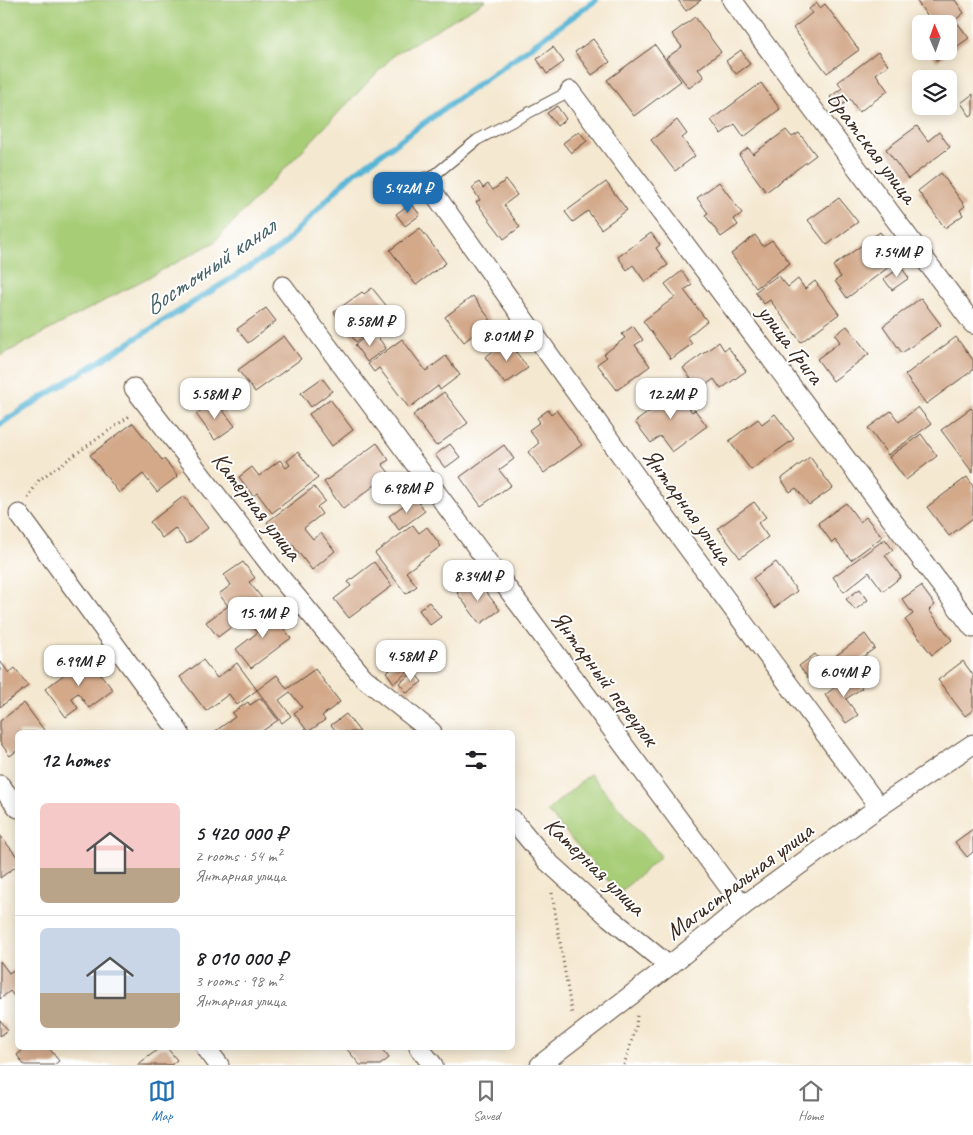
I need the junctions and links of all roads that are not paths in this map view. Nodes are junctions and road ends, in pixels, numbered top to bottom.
1 (732, 0) edge
2 (570, 90) joint
3 (426, 182) joint
4 (283, 286) dead end
5 (973, 324) edge
6 (134, 388) dead end
7 (19, 514) road end
8 (973, 628) edge
9 (179, 730) edge
10 (429, 730) edge
11 (973, 744) edge
12 (0, 785) edge
13 (15, 804) edge
14 (879, 807) junction
15 (515, 823) edge
16 (743, 906) junction
17 (668, 966) junction
18 (208, 1050) edge
19 (421, 1050) edge
20 (219, 1065) edge
21 (433, 1065) edge
22 (540, 1065) edge

1 - 5 street, Братская улица
2 - 3 lane
2 - 8 street, улица Грига
3 - 14 street, Янтарная улица
4 - 16 street, Янтарный переулок
6 - 10 street, Катерная улица
7 - 9 street
11 - 14 street, Магистральная улица
12 - 13 street
14 - 16 street, Магистральная улица
15 - 17 street, Катерная улица
16 - 17 street, Магистральная улица
17 - 22 street, Магистральная улица
18 - 20 street
19 - 21 street

